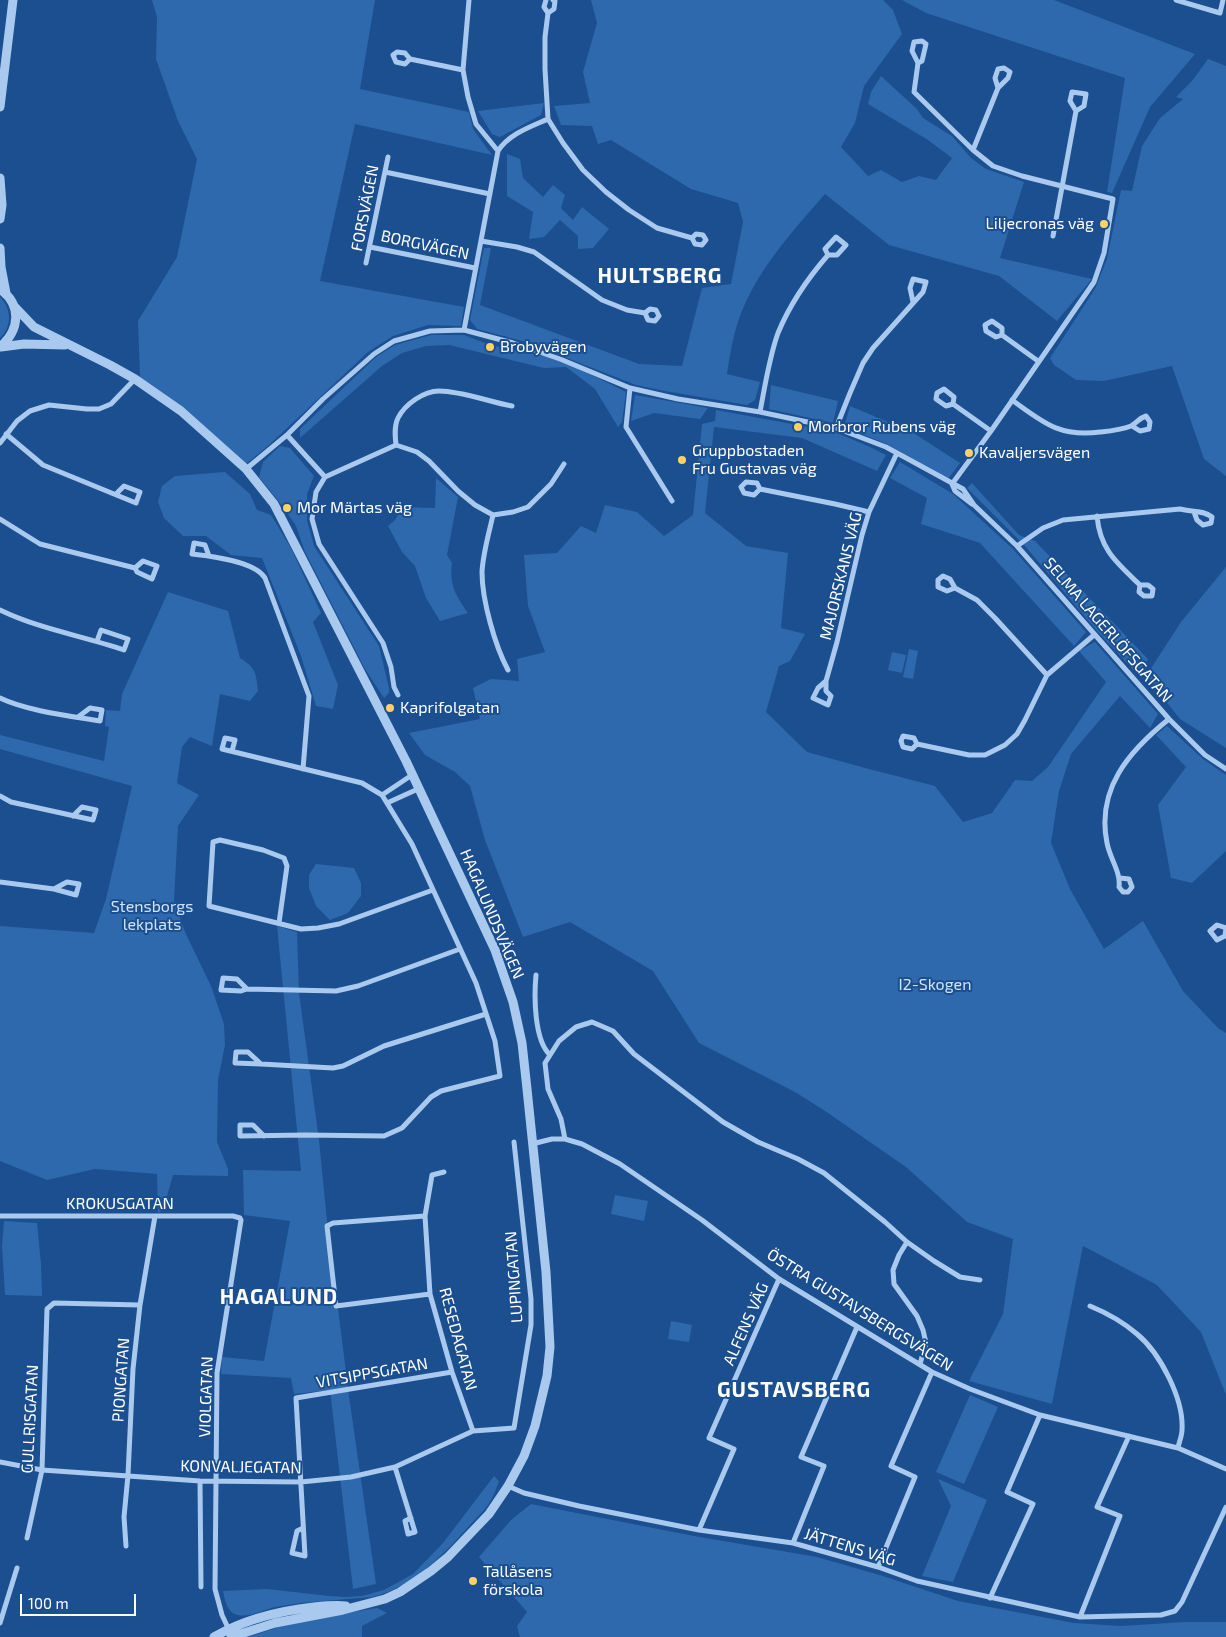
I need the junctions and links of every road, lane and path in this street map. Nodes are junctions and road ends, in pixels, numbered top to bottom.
1 (13, 0) edge
2 (469, 0) edge
3 (546, 0) edge
4 (553, 0) edge
5 (1176, 0) edge
6 (1223, 0) edge
7 (548, 13) junction
8 (410, 59) dead end
9 (918, 63) dead end
10 (463, 70) junction
11 (998, 88) dead end
12 (0, 107) edge
13 (1076, 110) dead end
14 (548, 120) junction
15 (498, 150) junction
16 (973, 150) junction
17 (388, 157) dead end
18 (385, 172) junction
19 (0, 178) edge
20 (1063, 187) junction
21 (490, 194) junction
22 (0, 219) edge
23 (1053, 236) dead end
24 (692, 238) dead end
25 (481, 241) junction
26 (370, 247) junction
27 (0, 248) edge
28 (828, 255) dead end
29 (366, 263) dead end
30 (475, 268) junction
31 (3, 291) edge
32 (913, 302) dead end
33 (14, 306) junction
34 (645, 313) dead end
35 (464, 330) junction
36 (1002, 335) dead end
37 (68, 345) junction
38 (0, 347) edge
39 (1038, 361) junction
40 (135, 379) junction
41 (630, 388) junction
42 (1012, 400) junction
43 (953, 404) dead end
44 (512, 406) dead end
45 (760, 412) junction
46 (1132, 426) dead end
47 (836, 428) junction
48 (991, 431) junction
49 (6, 434) junction
50 (287, 435) junction
51 (0, 443) edge
52 (396, 444) junction
53 (897, 453) junction
54 (564, 464) dead end
55 (246, 469) junction
56 (325, 477) junction
57 (952, 484) junction
58 (760, 489) dead end
59 (116, 494) dead end
60 (672, 501) dead end
61 (869, 512) junction
62 (1194, 512) dead end
63 (493, 515) junction
64 (1097, 516) junction
65 (0, 519) edge
66 (1017, 546) junction
67 (209, 556) dead end
68 (135, 568) dead end
69 (1140, 585) dead end
70 (955, 588) dead end
71 (0, 610) edge
72 (1094, 634) junction
73 (97, 641) junction
74 (508, 670) dead end
75 (1047, 675) junction
76 (826, 680) junction
77 (398, 695) dead end
78 (0, 698) edge
79 (78, 717) dead end
80 (1169, 719) junction
81 (916, 744) dead end
82 (232, 751) dead end
83 (303, 769) junction
84 (1226, 770) edge
85 (412, 775) junction
86 (418, 789) junction
87 (382, 795) junction
88 (0, 796) edge
89 (387, 803) junction
90 (74, 816) dead end
91 (1120, 878) dead end
92 (0, 882) edge
93 (54, 889) dead end
94 (433, 890) junction
95 (279, 922) junction
96 (460, 949) junction
97 (536, 976) dead end
98 (247, 988) junction
99 (486, 1014) junction
100 (550, 1055) junction
101 (261, 1064) junction
102 (264, 1136) junction
103 (565, 1140) junction
104 (514, 1142) dead end
105 (532, 1144) junction
106 (444, 1172) dead end
107 (0, 1216) edge
108 (155, 1216) junction
109 (425, 1216) junction
110 (240, 1218) joint
111 (907, 1242) junction
112 (779, 1279) junction
113 (980, 1280) dead end
114 (430, 1294) junction
115 (140, 1305) junction
116 (1090, 1306) dead end
117 (857, 1327) junction
118 (920, 1364) junction
119 (452, 1372) junction
120 (932, 1372) junction
121 (1040, 1415) junction
122 (474, 1431) junction
123 (1129, 1436) junction
124 (1178, 1448) junction
125 (0, 1462) edge
126 (395, 1467) junction
127 (1226, 1469) edge
128 (42, 1470) junction
129 (128, 1475) junction
130 (200, 1481) junction
131 (215, 1481) junction
132 (301, 1482) junction
133 (508, 1486) junction
134 (1226, 1506) edge
135 (410, 1518) dead end
136 (303, 1528) junction
137 (699, 1530) junction
138 (27, 1538) dead end
139 (793, 1543) junction
140 (126, 1546) dead end
141 (878, 1567) junction
142 (17, 1568) dead end
143 (200, 1587) dead end
144 (990, 1598) junction
145 (1080, 1617) junction
146 (0, 1623) edge
147 (231, 1634) edge
148 (214, 1637) edge

1 - 12 street
2 - 10 street
3 - 7 street
4 - 7 street
5 - 6 street
7 - 14 street
8 - 10 street
9 - 16 street
10 - 15 street
11 - 16 street
13 - 20 street
14 - 15 street
14 - 24 street
15 - 21 street
16 - 20 street
17 - 18 street, FORSVÄGEN
18 - 21 street
18 - 26 street, FORSVÄGEN
19 - 22 street
20 - 23 street
20 - 39 street
21 - 25 street
25 - 30 street
25 - 34 street
26 - 29 street, FORSVÄGEN
26 - 30 street, BORGVÄGEN
27 - 31 street
28 - 45 street
30 - 35 street
31 - 33 street, HAGALUNDSVÄGEN
32 - 47 street
33 - 37 street, HAGALUNDSVÄGEN
33 - 38 street
35 - 41 street, SELMA LAGERLÖFSGATAN
35 - 50 street, SELMA LAGERLÖFSGATAN
36 - 39 street
37 - 38 street, HAGALUNDSVÄGEN
37 - 40 street, HAGALUNDSVÄGEN
39 - 42 street
40 - 49 street
40 - 55 street, HAGALUNDSVÄGEN
41 - 45 street, SELMA LAGERLÖFSGATAN
41 - 60 street
42 - 46 street
42 - 48 street
43 - 48 street
44 - 52 street
45 - 47 street, SELMA LAGERLÖFSGATAN
47 - 53 street, SELMA LAGERLÖFSGATAN
48 - 57 street
49 - 51 street
49 - 59 street
50 - 55 street, SELMA LAGERLÖFSGATAN
50 - 56 street
52 - 56 street
52 - 63 street
53 - 57 street, SELMA LAGERLÖFSGATAN
53 - 61 street, MAJORSKANS VÄG
54 - 63 street
55 - 85 street, HAGALUNDSVÄGEN
56 - 77 street
57 - 66 street, SELMA LAGERLÖFSGATAN
58 - 61 street
61 - 76 street, MAJORSKANS VÄG
62 - 64 street
63 - 74 street
64 - 66 street
64 - 69 street
65 - 68 street
66 - 72 street, SELMA LAGERLÖFSGATAN
67 - 83 street
70 - 75 street
71 - 73 street
72 - 75 street
72 - 80 street, SELMA LAGERLÖFSGATAN
73 - 73 street
75 - 81 street
76 - 76 street, MAJORSKANS VÄG
78 - 79 street
80 - 84 street, SELMA LAGERLÖFSGATAN
80 - 91 street
82 - 83 street
83 - 87 street
85 - 86 street, HAGALUNDSVÄGEN
85 - 87 street
86 - 89 street
86 - 105 street, HAGALUNDSVÄGEN
87 - 89 street
88 - 90 street
89 - 94 street
92 - 93 street
94 - 95 street
94 - 96 street
95 - 95 street
96 - 98 street
96 - 99 street
97 - 100 street
98 - 98 street
99 - 101 street
99 - 102 street
100 - 103 street
100 - 111 street
101 - 101 street
102 - 102 street
103 - 105 street, ÖSTRA GUSTAVSBERGSVÄGEN
103 - 112 street, ÖSTRA GUSTAVSBERGSVÄGEN
104 - 122 street, LUPINGATAN
105 - 133 street, HAGALUNDSVÄGEN
106 - 109 street, RESEDAGATAN
107 - 108 street, KROKUSGATAN
108 - 110 street, KROKUSGATAN
108 - 115 street, PIONGATAN
109 - 114 street, RESEDAGATAN
109 - 114 street
110 - 131 street, VIOLGATAN
111 - 113 street
111 - 118 street
112 - 117 street, ÖSTRA GUSTAVSBERGSVÄGEN
112 - 137 street, ALFENS VÄG
114 - 119 street, RESEDAGATAN
115 - 128 street, GULLRISGATAN
115 - 129 street, PIONGATAN
116 - 124 street
117 - 118 street, ÖSTRA GUSTAVSBERGSVÄGEN
117 - 139 street
118 - 120 street, ÖSTRA GUSTAVSBERGSVÄGEN
119 - 122 street, RESEDAGATAN
119 - 132 street, VITSIPPSGATAN
120 - 121 street, ÖSTRA GUSTAVSBERGSVÄGEN
120 - 141 street
121 - 123 street, ÖSTRA GUSTAVSBERGSVÄGEN
121 - 144 street
122 - 126 street, KONVALJEGATAN
123 - 124 street, ÖSTRA GUSTAVSBERGSVÄGEN
123 - 145 street
124 - 127 street, ÖSTRA GUSTAVSBERGSVÄGEN
125 - 128 street, KONVALJEGATAN
126 - 132 street, KONVALJEGATAN
126 - 135 street
128 - 129 street, KONVALJEGATAN
128 - 138 street, GULLRISGATAN
129 - 130 street, KONVALJEGATAN
129 - 140 street, PIONGATAN
130 - 131 street, KONVALJEGATAN
130 - 143 street
131 - 132 street, KONVALJEGATAN
131 - 147 street, VIOLGATAN
132 - 136 street
133 - 137 street, JÄTTENS VÄG
133 - 147 street, HAGALUNDSVÄGEN
134 - 145 street, JÄTTENS VÄG
136 - 136 street
137 - 139 street, JÄTTENS VÄG
139 - 141 street, JÄTTENS VÄG
141 - 144 street, JÄTTENS VÄG
142 - 146 street
144 - 145 street, JÄTTENS VÄG
147 - 148 street, HAGALUNDSVÄGEN

